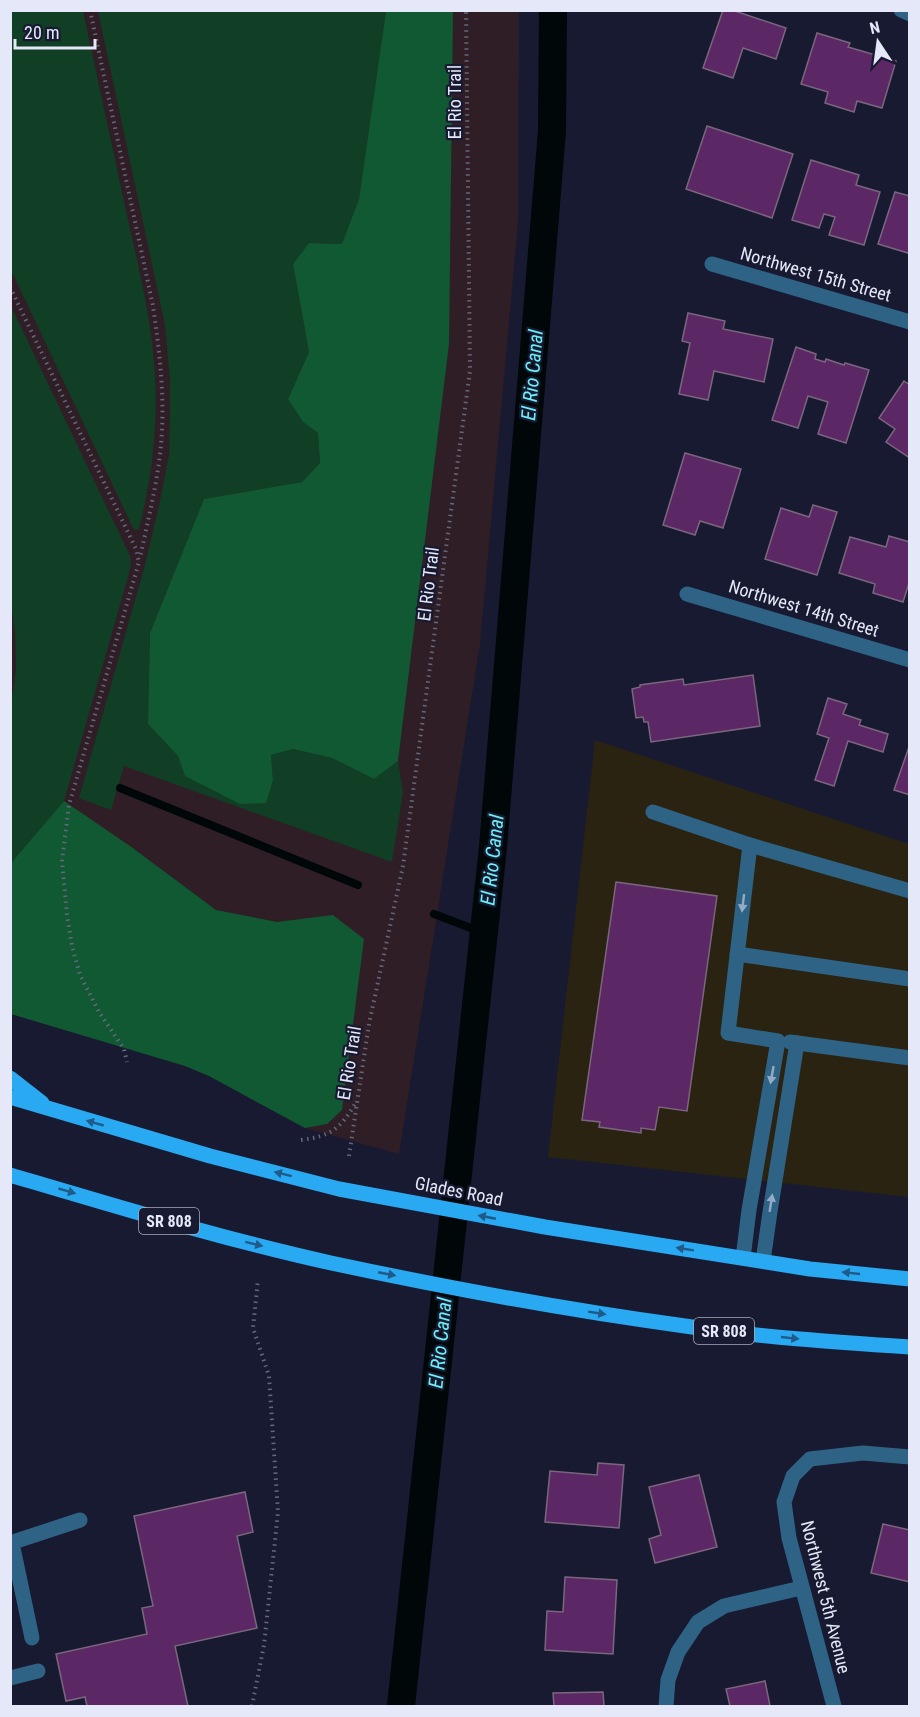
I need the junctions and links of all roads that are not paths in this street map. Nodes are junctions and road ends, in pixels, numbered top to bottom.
1 (901, 10) edge
2 (909, 14) edge
3 (712, 264) dead end
4 (909, 321) edge
5 (687, 594) dead end
6 (909, 660) edge
7 (653, 812) dead end
8 (750, 845) junction
9 (909, 891) edge
10 (737, 954) junction
11 (909, 979) edge
12 (778, 1041) junction
13 (797, 1043) junction
14 (909, 1058) edge
15 (10, 1078) edge
16 (10, 1097) edge
17 (51, 1110) junction
18 (10, 1175) edge
19 (743, 1258) junction
20 (764, 1261) junction
21 (909, 1279) edge
22 (909, 1347) edge
23 (909, 1457) edge
24 (80, 1520) dead end
25 (11, 1543) edge
26 (801, 1588) junction
27 (32, 1638) dead end
28 (38, 1671) dead end
29 (10, 1678) edge
30 (666, 1707) edge
31 (834, 1707) edge

1 - 2 street
3 - 4 street, Northwest 15th Street
5 - 6 street, Northwest 14th Street
7 - 8 street
8 - 9 street
8 -> 10 street
10 - 11 street
10 - 12 street
12 - 13 street
12 -> 19 street
13 - 14 street
20 -> 13 street
15 - 17 main road
16 - 17 main road, Glades Road
19 -> 17 main road, Glades Road
18 -> 22 main road, SR 808
19 - 20 main road, Glades Road
21 -> 20 main road, Glades Road
23 - 26 street, Northwest 5th Avenue
24 - 25 street
25 - 27 street
26 - 30 street
26 - 31 street, Northwest 5th Avenue
28 - 29 street

